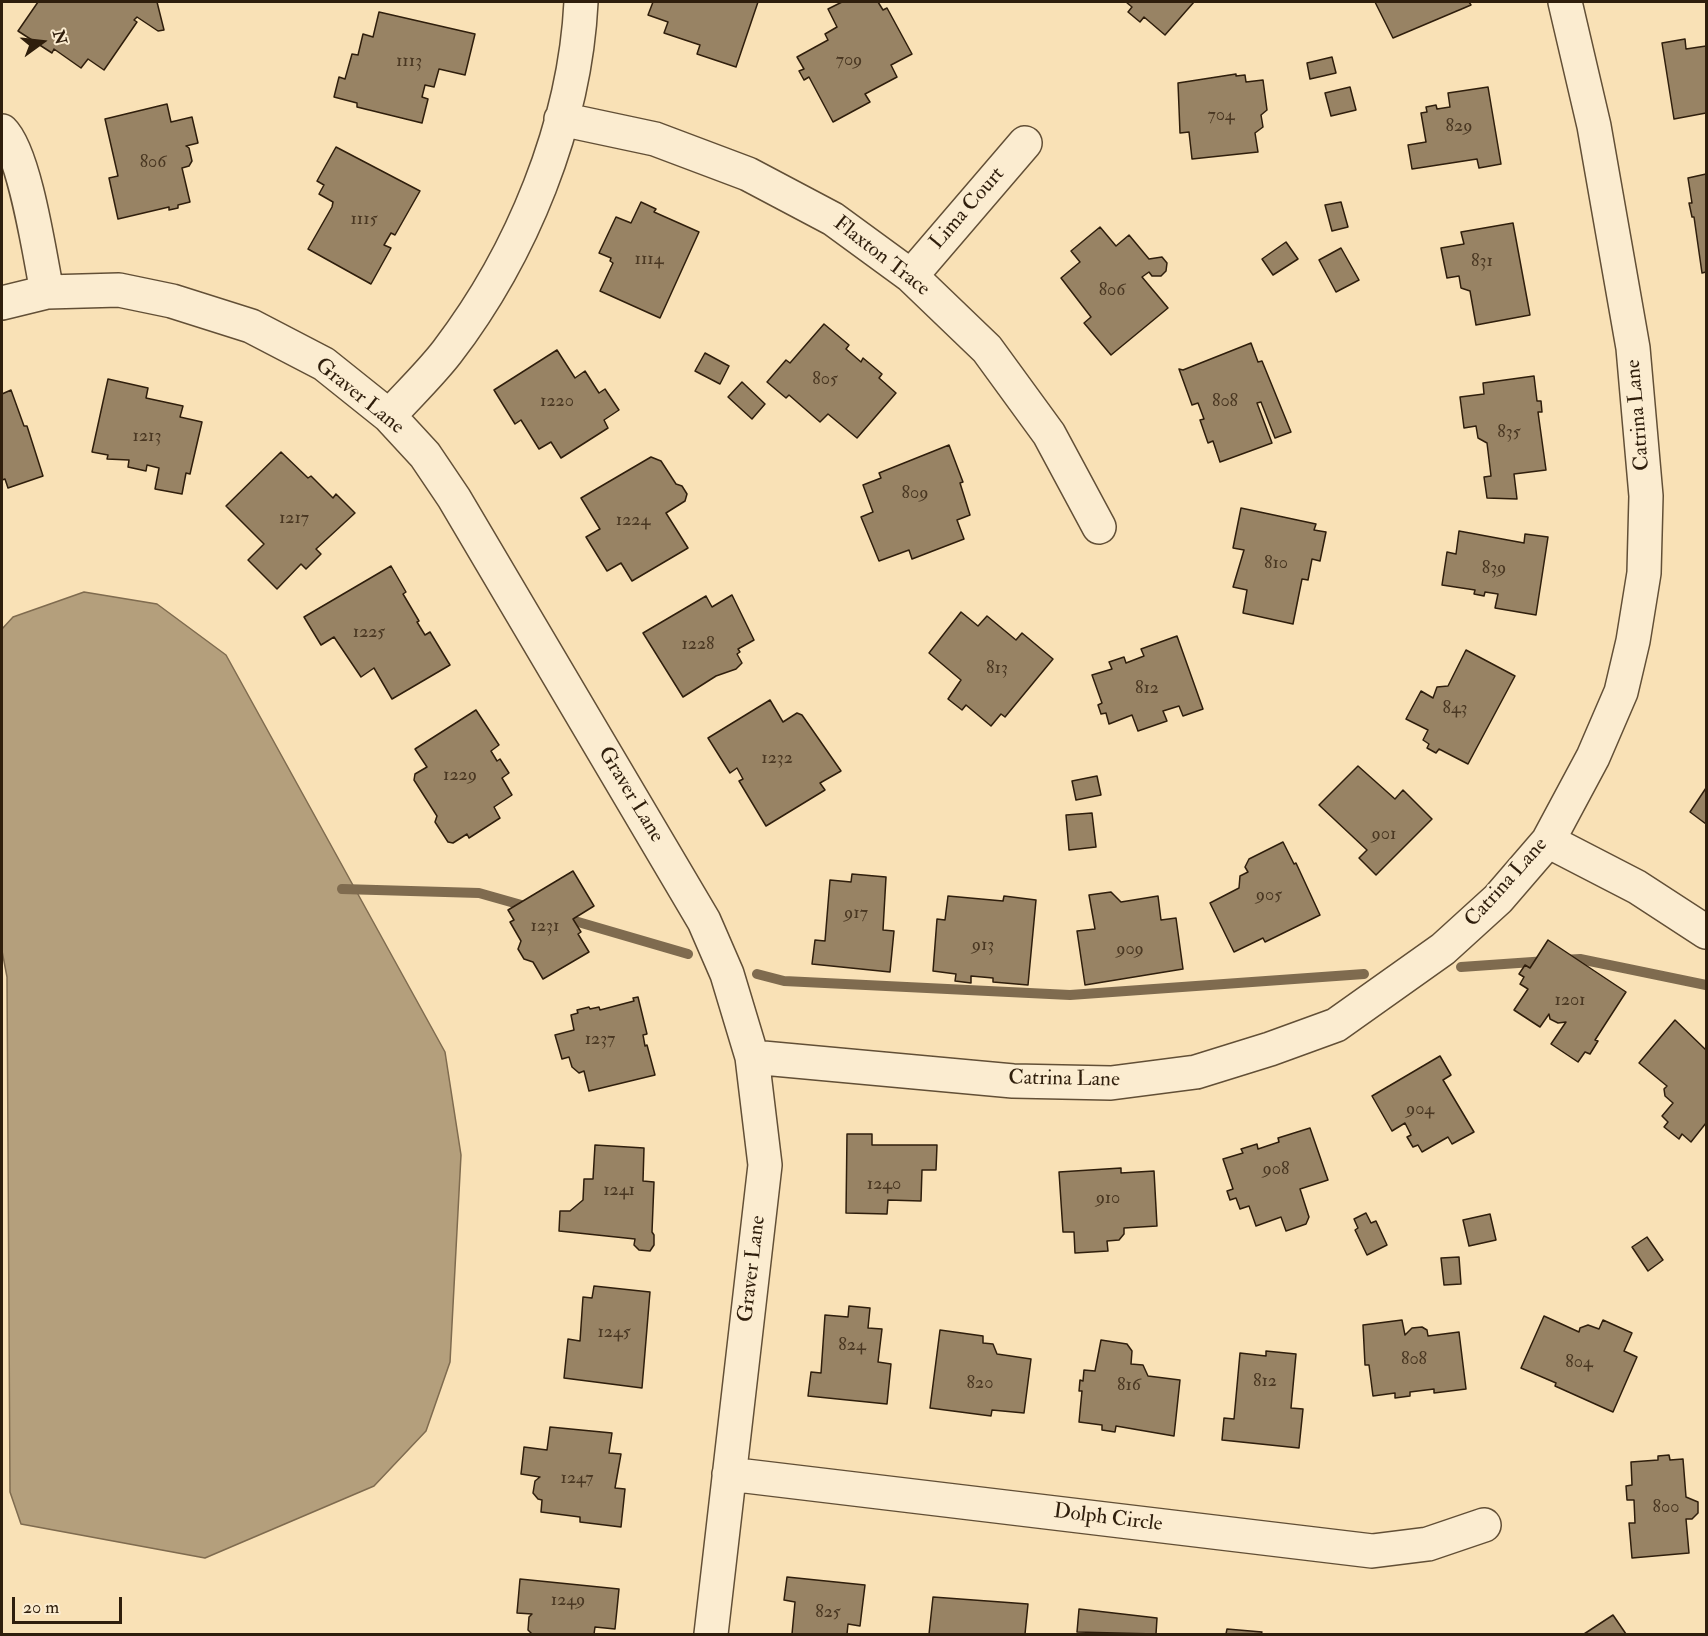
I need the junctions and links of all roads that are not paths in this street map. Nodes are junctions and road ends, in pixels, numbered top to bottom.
1 (581, 2) edge
2 (1565, 2) edge
3 (561, 119) junction
4 (2, 131) edge
5 (1025, 143) dead end
6 (911, 276) junction
7 (47, 292) junction
8 (2, 303) edge
9 (389, 416) junction
10 (1099, 527) dead end
11 (1548, 841) junction
12 (1707, 932) edge
13 (752, 1058) junction
14 (729, 1474) junction
15 (1484, 1525) dead end
16 (711, 1635) edge

1 - 3 street
2 - 11 street, Catrina Lane
3 - 6 street, Flaxton Trace
3 - 9 street
4 - 7 street
5 - 6 street, Lima Court
6 - 10 street, Flaxton Trace
7 - 8 street, Graver Lane
7 - 9 street, Graver Lane
9 - 13 street, Graver Lane
11 - 12 street
11 - 13 street, Catrina Lane
13 - 14 street, Graver Lane
14 - 15 street, Dolph Circle
14 - 16 street, Graver Lane

